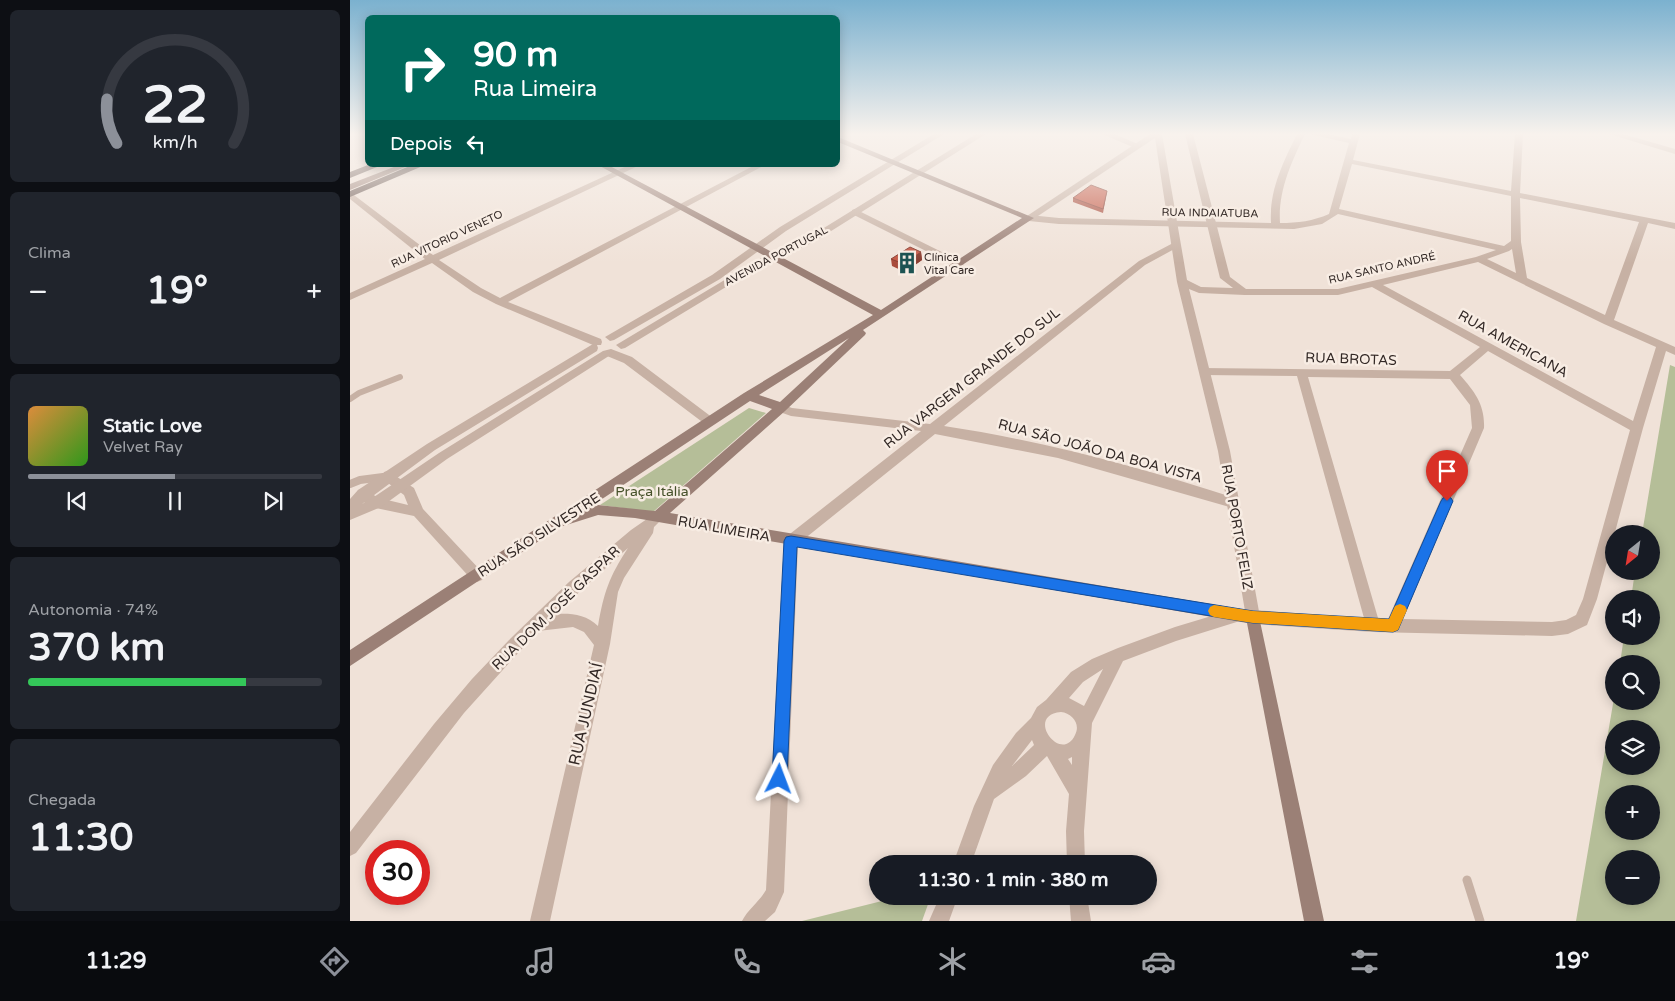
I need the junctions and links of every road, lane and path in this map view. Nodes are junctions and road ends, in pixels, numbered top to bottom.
1 (362, 177) edge
2 (376, 177) edge
3 (392, 177) edge
4 (611, 177) edge
5 (623, 177) edge
6 (738, 177) edge
7 (868, 177) edge
8 (911, 177) edge
9 (931, 177) edge
10 (1091, 177) edge
11 (1164, 177) edge
12 (1200, 177) edge
13 (1281, 177) edge
14 (1343, 177) edge
15 (1431, 177) edge
16 (1515, 177) edge
17 (350, 182) edge
18 (350, 187) edge
19 (1515, 193) junction
20 (350, 195) edge
21 (679, 207) junction
22 (855, 212) junction
23 (1335, 212) junction
24 (1029, 218) junction
25 (1645, 219) junction
26 (1171, 224) junction
27 (1213, 225) junction
28 (1276, 226) junction
29 (1675, 226) edge
30 (1516, 242) junction
31 (1175, 245) junction
32 (759, 248) junction
33 (1506, 249) junction
34 (774, 256) junction
35 (1479, 258) junction
36 (432, 259) junction
37 (960, 264) junction
38 (1225, 278) junction
39 (1522, 278) junction
40 (1182, 282) junction
41 (1374, 284) junction
42 (1204, 290) junction
43 (1245, 292) junction
44 (350, 297) edge
45 (500, 302) junction
46 (1187, 303) junction
47 (881, 316) junction
48 (1608, 322) junction
49 (610, 337) junction
50 (595, 345) junction
51 (1486, 347) junction
52 (1668, 349) edge
53 (614, 350) junction
54 (1205, 371) junction
55 (1301, 372) junction
56 (1453, 375) junction
57 (400, 377) dead end
58 (748, 396) junction
59 (350, 399) edge
60 (780, 408) junction
61 (709, 421) junction
62 (934, 428) junction
63 (1637, 428) junction
64 (388, 476) junction
65 (350, 484) edge
66 (402, 486) junction
67 (602, 493) junction
68 (363, 494) junction
69 (376, 503) junction
70 (1233, 503) junction
71 (350, 507) edge
72 (598, 510) junction
73 (418, 512) junction
74 (350, 515) edge
75 (657, 517) junction
76 (560, 522) junction
77 (791, 541) junction
78 (477, 576) junction
79 (1245, 616) junction
80 (535, 625) junction
81 (1373, 625) junction
82 (1393, 626) junction
83 (602, 644) junction
84 (1118, 655) junction
85 (350, 659) edge
86 (1052, 706) junction
87 (1084, 722) junction
88 (1037, 724) junction
89 (1082, 742) junction
90 (1050, 749) junction
91 (1077, 791) junction
92 (988, 793) junction
93 (350, 847) edge
94 (965, 855) edge
95 (1076, 855) edge
96 (1467, 880) dead end
97 (945, 905) edge
98 (1079, 905) edge
99 (540, 921) edge
100 (752, 921) edge
101 (939, 921) edge
102 (1081, 921) edge
103 (1314, 921) edge
104 (1480, 921) edge

1 - 17 main road
2 - 18 main road
3 - 20 highway
4 - 36 street, RUA VITORIO VENETO
5 - 21 main road
6 - 21 street
7 - 32 street, AVENIDA PORTUGAL
8 - 22 street, AVENIDA PORTUGAL
9 - 24 main road
10 - 24 street
11 - 26 street, RUA PORTO FELIZ
12 - 27 street
13 - 28 street
14 - 23 street
15 - 19 street
16 - 19 street
19 - 25 street
19 - 30 street
20 - 36 street
21 - 32 main road
21 - 45 street
22 - 34 street, AVENIDA PORTUGAL
22 - 37 street
23 - 28 street, RUA INDAIATUBA
23 - 33 street
24 - 26 street, RUA INDAIATUBA
24 - 37 main road
25 - 29 street
25 - 48 street
26 - 27 street, RUA INDAIATUBA
26 - 31 street, RUA PORTO FELIZ
27 - 28 street, RUA INDAIATUBA
27 - 38 street
30 - 33 street, RUA SANTO ANDRÉ
30 - 39 street
31 - 40 street, RUA PORTO FELIZ
31 - 62 street, RUA VARGEM GRANDE DO SUL
32 - 34 main road
32 - 49 street, AVENIDA PORTUGAL
33 - 35 street, RUA SANTO ANDRÉ
34 - 47 main road
34 - 53 street, AVENIDA PORTUGAL
35 - 39 street
35 - 41 street, RUA SANTO ANDRÉ
36 - 44 street, RUA VITORIO VENETO
36 - 45 street
37 - 47 main road
38 - 42 street
38 - 43 street
39 - 48 street
40 - 42 street, RUA SANTO ANDRÉ
40 - 46 street, RUA PORTO FELIZ
41 - 43 street, RUA SANTO ANDRÉ
41 - 51 street, RUA AMERICANA
42 - 43 street, RUA SANTO ANDRÉ
42 - 46 street
45 - 50 street
46 - 54 street, RUA PORTO FELIZ
47 - 58 main road, RUA SÃO SILVESTRE
47 - 60 main road, RUA DOM JOSÉ GASPAR
48 - 52 street
49 - 50 street, AVENIDA PORTUGAL
49 - 53 street
50 - 53 street
50 - 64 street
51 - 56 street
51 - 63 street, RUA AMERICANA
52 - 63 street
53 - 61 street
53 - 66 street, AVENIDA PORTUGAL
54 - 55 street, RUA BROTAS
54 - 70 street, RUA PORTO FELIZ
55 - 56 street, RUA BROTAS
55 - 81 street
56 - 82 street
57 - 59 lane
58 - 60 main road
58 - 61 main road, RUA SÃO SILVESTRE
60 - 62 street, RUA SÃO JOÃO DA BOA VISTA
60 - 75 main road, RUA DOM JOSÉ GASPAR
61 - 67 main road, RUA SÃO SILVESTRE
62 - 70 street, RUA SÃO JOÃO DA BOA VISTA
62 - 77 street, RUA VARGEM GRANDE DO SUL
63 - 82 street, RUA LIMEIRA
64 - 65 lane
64 - 66 street
64 - 68 street
66 - 69 street, AVENIDA PORTUGAL
66 - 73 street
67 - 72 main road
67 - 76 main road, RUA SÃO SILVESTRE
68 - 69 street
68 - 71 street
69 - 73 street
69 - 74 street, AVENIDA PORTUGAL
70 - 79 street, RUA PORTO FELIZ
72 - 75 main road, RUA LIMEIRA
72 - 76 main road, RUA LIMEIRA
73 - 78 street
75 - 77 main road, RUA LIMEIRA
75 - 80 street, RUA DOM JOSÉ GASPAR
75 - 83 street, RUA JUNDIAÍ
76 - 78 main road, RUA SÃO SILVESTRE
77 - 79 main road, RUA LIMEIRA
77 - 100 street
78 - 85 main road, RUA SÃO SILVESTRE
79 - 81 street, RUA LIMEIRA
79 - 84 street
79 - 103 main road, RUA PORTO FELIZ
80 - 83 street
80 - 93 street, RUA DOM JOSÉ GASPAR
81 - 82 street, RUA LIMEIRA
83 - 99 street, RUA JUNDIAÍ
84 - 86 street
84 - 87 street
86 - 87 street
86 - 88 street
87 - 89 street
88 - 90 street
88 - 92 street
89 - 90 street
89 - 91 street
90 - 91 street
90 - 92 street
91 - 95 street
92 - 94 street
96 - 104 lane
97 - 101 street
98 - 102 street

